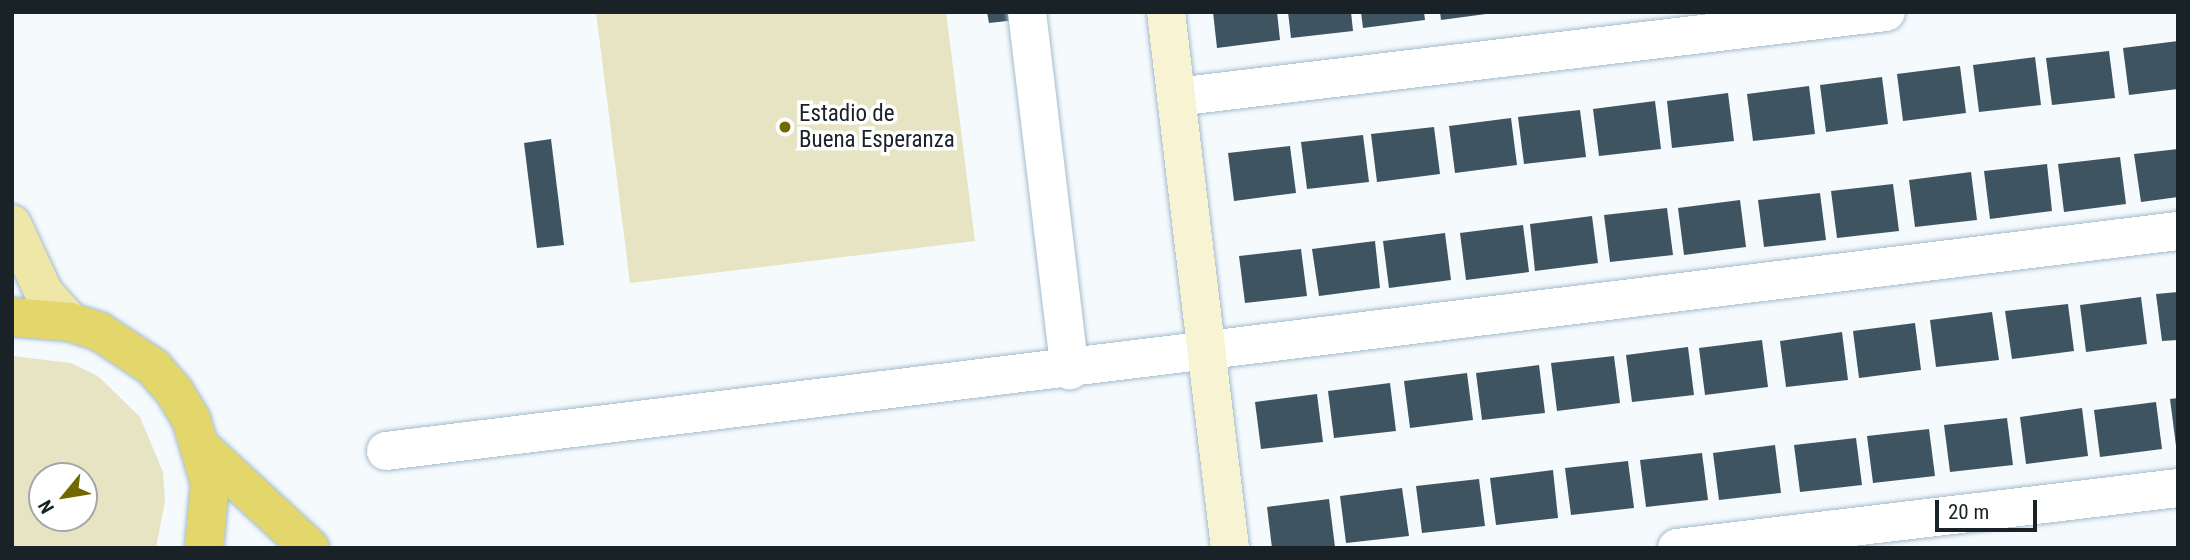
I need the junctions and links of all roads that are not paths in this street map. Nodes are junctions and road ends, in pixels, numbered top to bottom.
1 (1027, 12) edge
2 (1166, 12) edge
3 (1886, 12) edge
4 (1176, 97) junction
5 (12, 225) edge
6 (2178, 231) edge
7 (12, 317) edge
8 (70, 322) junction
9 (1206, 350) junction
10 (1070, 370) junction
11 (202, 449) junction
12 (386, 451) dead end
13 (2178, 488) edge
14 (204, 548) edge
15 (310, 548) edge
16 (1230, 548) edge
17 (1676, 548) edge

1 - 10 street
2 - 4 street
3 - 4 street
4 - 9 street
5 - 8 main road
6 - 9 street
7 - 8 highway
8 - 11 highway
9 - 10 street
9 - 16 street
10 - 12 street
11 - 14 highway
11 - 15 highway
13 - 17 street

